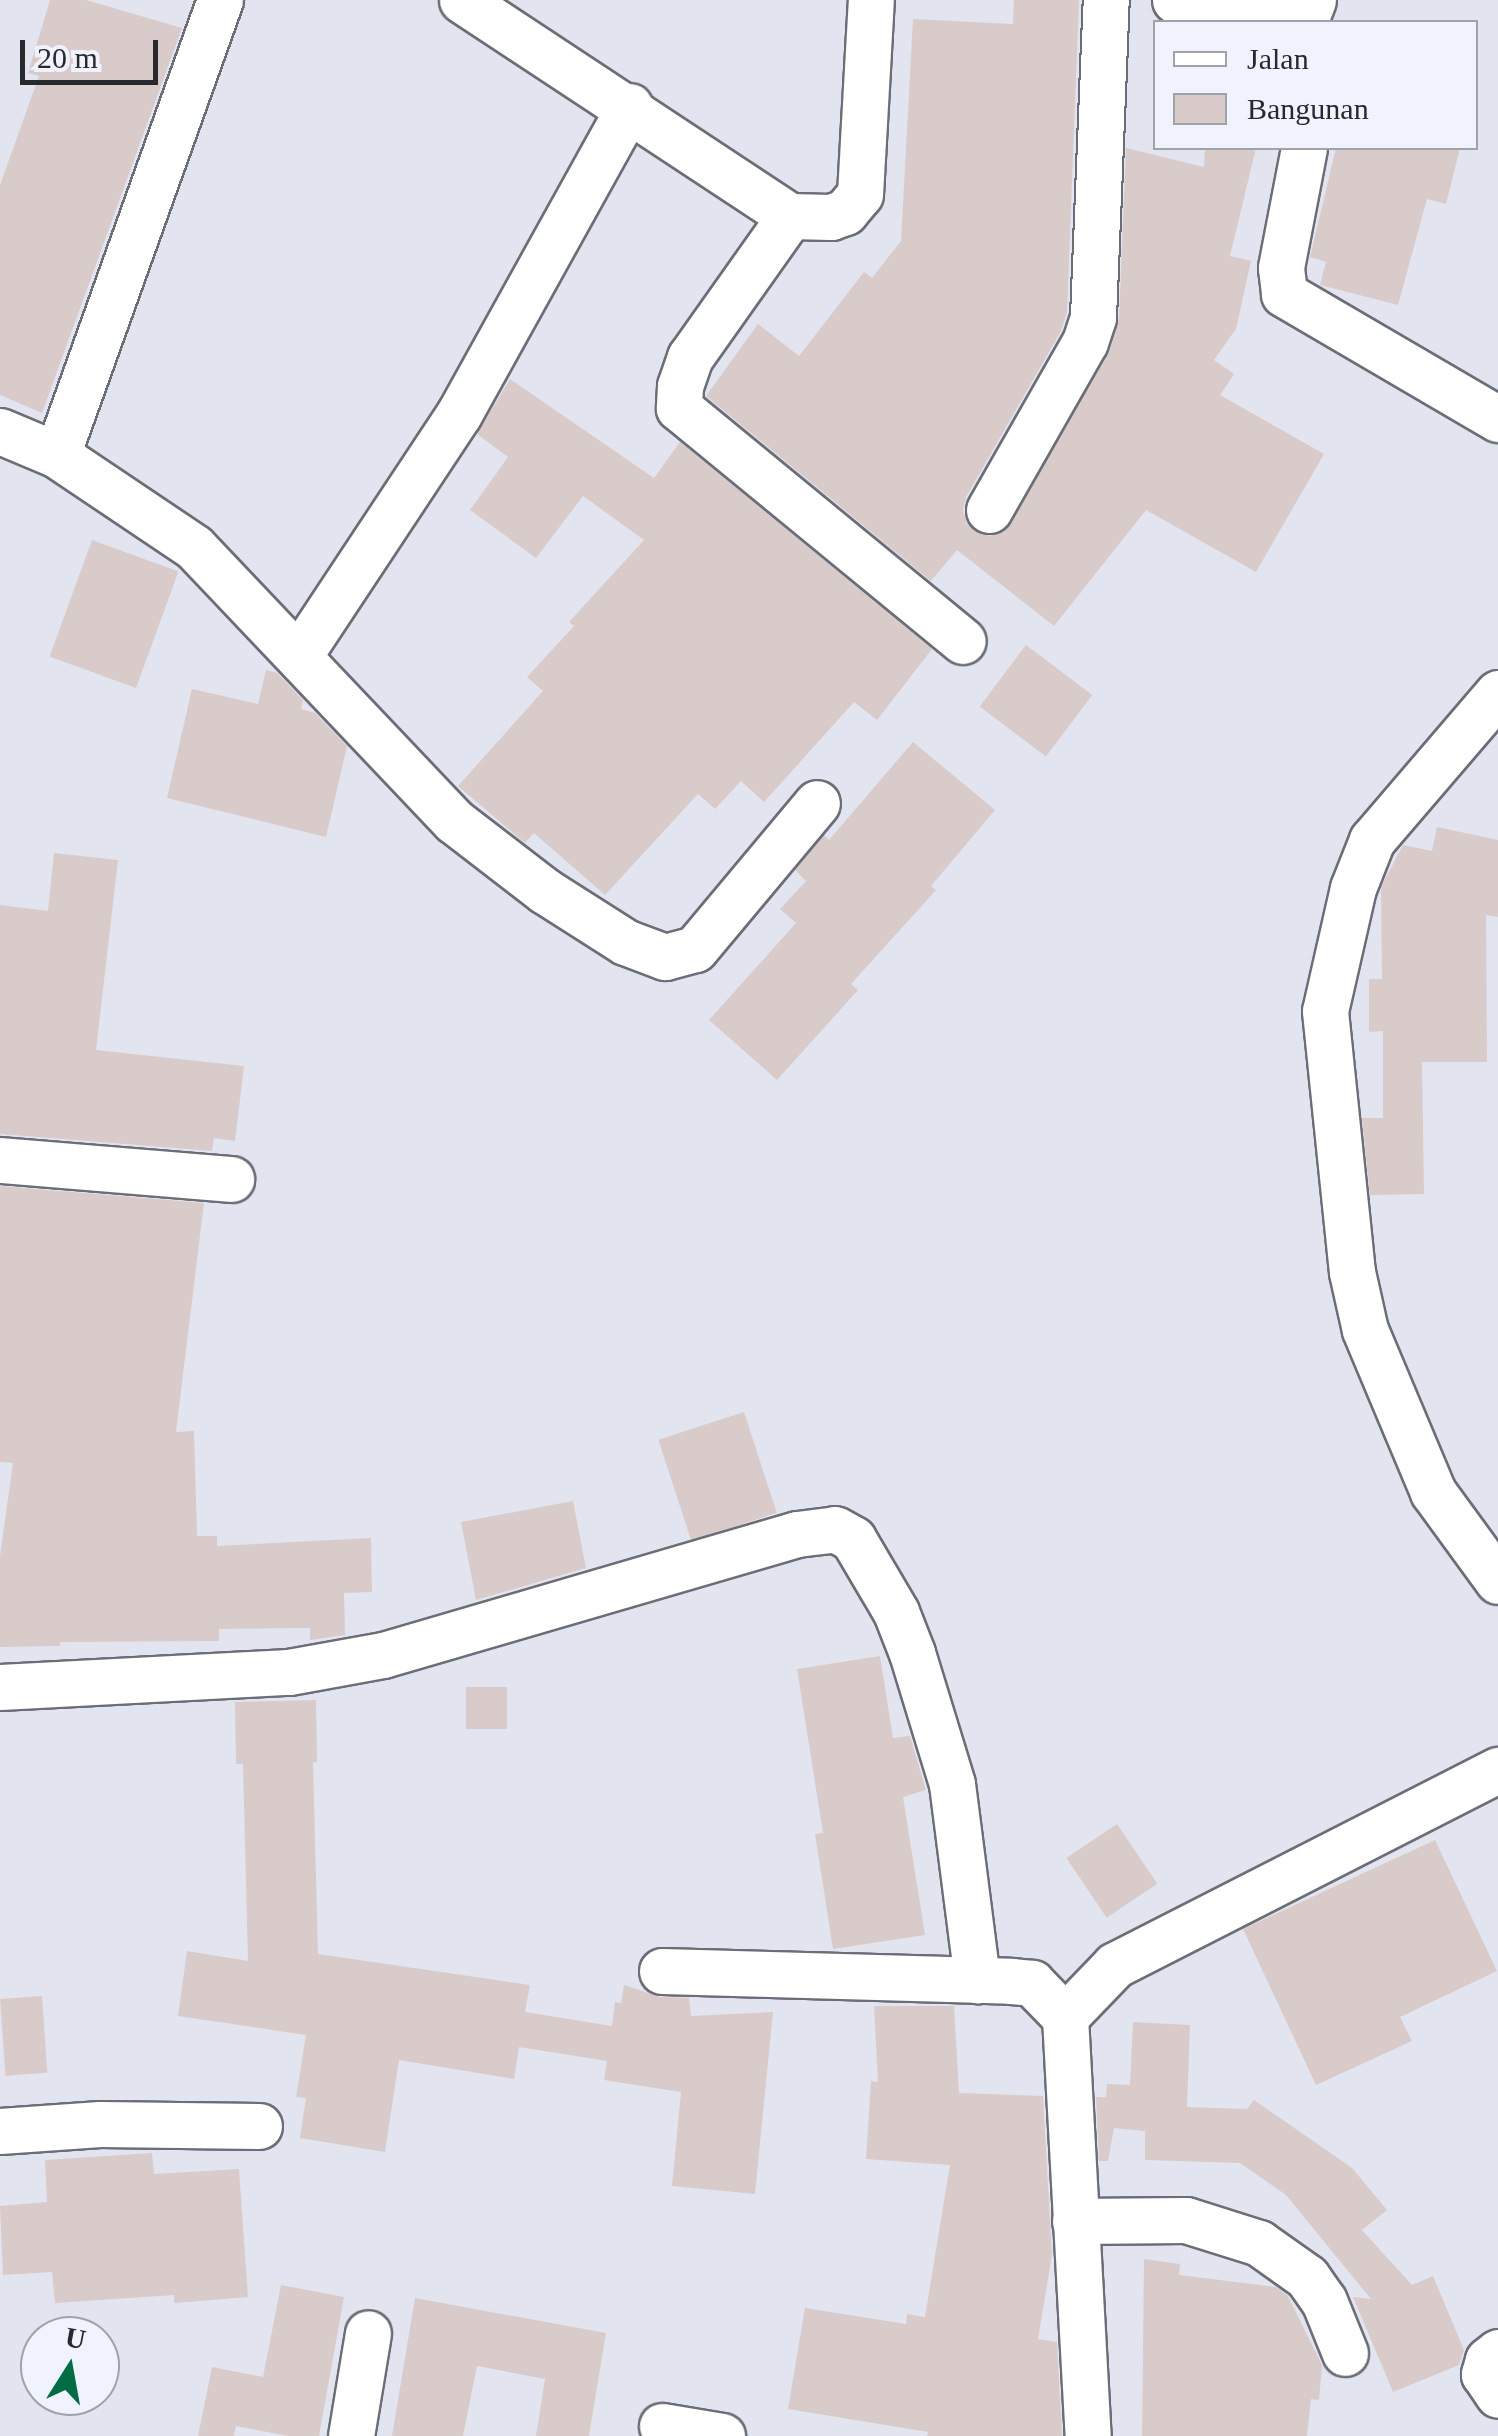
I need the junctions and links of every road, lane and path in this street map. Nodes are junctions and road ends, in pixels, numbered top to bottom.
1 (220, 0) edge
2 (462, 0) edge
3 (872, 0) edge
4 (1106, 0) edge
5 (1176, 0) edge
6 (1308, 14) edge
7 (630, 106) junction
8 (1304, 150) edge
9 (790, 216) junction
10 (1498, 419) edge
11 (0, 431) edge
12 (57, 455) junction
13 (989, 510) dead end
14 (963, 641) dead end
15 (300, 654) junction
16 (1498, 692) edge
17 (817, 804) dead end
18 (0, 1160) edge
19 (232, 1178) dead end
20 (1498, 1581) edge
21 (0, 1688) edge
22 (1498, 1770) edge
23 (662, 1971) dead end
24 (977, 1980) junction
25 (1065, 2017) junction
26 (260, 2126) dead end
27 (0, 2131) edge
28 (1075, 2221) junction
29 (368, 2333) dead end
30 (1498, 2352) edge
31 (1345, 2353) dead end
32 (1498, 2395) edge
33 (662, 2426) dead end
34 (350, 2436) edge
35 (722, 2436) edge
36 (1088, 2436) edge

1 - 12 street
2 - 7 street
3 - 9 street
4 - 13 street
5 - 6 street
7 - 9 street
7 - 15 street
8 - 10 street
9 - 14 street
11 - 12 street
12 - 15 street
15 - 17 street
16 - 20 street
18 - 19 street
21 - 24 street
22 - 25 street
23 - 24 street
24 - 25 street
25 - 28 street
26 - 27 street
28 - 31 street
28 - 36 street
29 - 34 street
30 - 32 street
33 - 35 street

